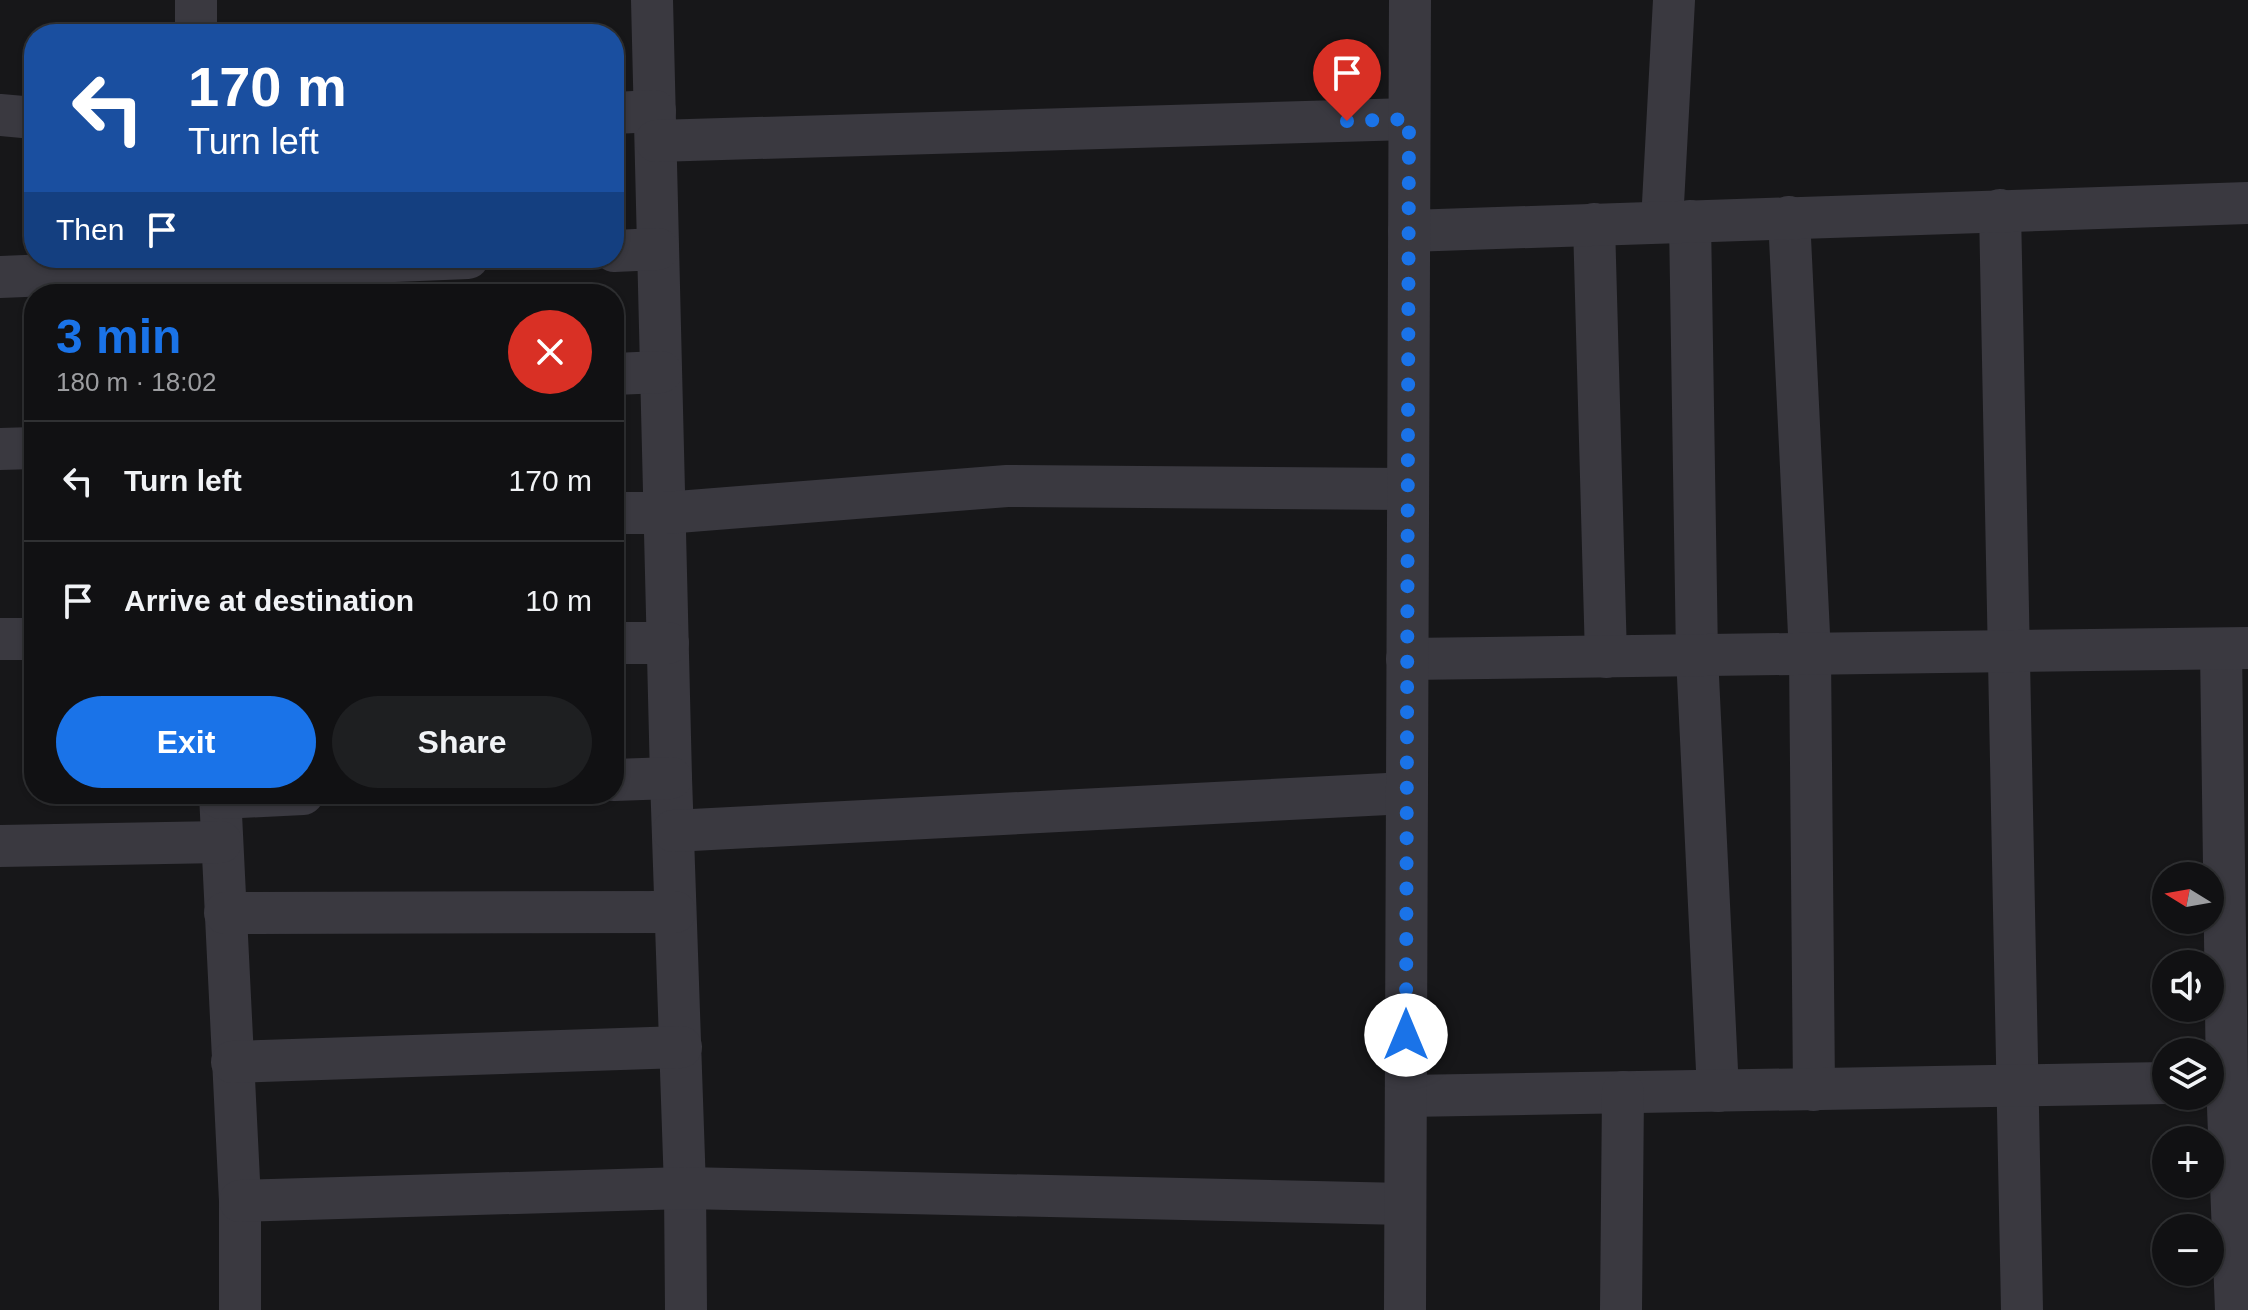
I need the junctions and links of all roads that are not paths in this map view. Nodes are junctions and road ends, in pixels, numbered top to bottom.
1 (196, 0) edge
2 (652, 0) edge
3 (1410, 0) edge
4 (1674, 0) edge
5 (196, 24) edge
6 (0, 115) edge
7 (24, 117) edge
8 (1409, 119) junction
9 (641, 122) edge
10 (2248, 203) edge
11 (2000, 210) junction
12 (1789, 217) junction
13 (1676, 221) junction
14 (1594, 224) junction
15 (1409, 231) junction
16 (658, 249) junction
17 (624, 251) edge
18 (300, 268) edge
19 (199, 274) edge
20 (0, 277) edge
21 (661, 372) junction
22 (624, 374) edge
23 (24, 448) edge
24 (0, 449) edge
25 (1408, 489) junction
26 (624, 513) edge
27 (665, 513) junction
28 (0, 639) edge
29 (24, 639) edge
30 (624, 643) edge
31 (668, 643) junction
32 (2234, 648) edge
33 (2009, 653) junction
34 (1810, 655) junction
35 (1697, 656) junction
36 (1606, 657) junction
37 (1407, 659) junction
38 (671, 778) junction
39 (624, 780) edge
40 (1407, 793) junction
41 (220, 804) edge
42 (673, 831) junction
43 (221, 842) junction
44 (0, 846) edge
45 (675, 912) junction
46 (225, 913) junction
47 (681, 1047) junction
48 (232, 1062) junction
49 (2228, 1082) edge
50 (2152, 1083) edge
51 (2017, 1086) junction
52 (1814, 1090) junction
53 (1718, 1091) junction
54 (1623, 1092) junction
55 (1406, 1096) junction
56 (685, 1188) junction
57 (240, 1201) junction
58 (1405, 1204) junction
59 (240, 1310) edge
60 (686, 1310) edge
61 (1405, 1310) edge
62 (1621, 1310) edge
63 (2022, 1310) edge
64 (2236, 1310) edge

1 - 5 street
2 - 9 street
3 - 8 street
4 - 13 street
6 - 7 street
8 - 9 street
8 - 15 street
9 - 16 street
10 - 11 street
11 - 12 street
11 - 33 street
12 - 13 street
12 - 34 street
13 - 14 street
13 - 35 street
14 - 15 street
14 - 36 street
15 - 25 street
16 - 17 street
16 - 21 street
18 - 19 street
19 - 20 street
21 - 22 street
21 - 27 street
23 - 24 street
25 - 27 street
25 - 37 street
26 - 27 street
27 - 31 street
28 - 29 street
30 - 31 street
31 - 38 street
32 - 33 street
32 - 49 street
33 - 34 street
33 - 51 street
34 - 35 street
34 - 52 street
35 - 36 street
35 - 53 street
36 - 37 street
37 - 40 street
38 - 39 street
38 - 42 street
40 - 42 street
40 - 55 street
41 - 43 street
42 - 45 street
43 - 44 street
43 - 46 street
45 - 46 street
45 - 47 street
46 - 48 street
47 - 48 street
47 - 56 street
48 - 57 street
49 - 64 street
50 - 51 street
51 - 52 street
51 - 63 street
52 - 53 street
53 - 54 street
54 - 55 street
54 - 62 street
55 - 58 street
56 - 57 street
56 - 58 street
56 - 60 street
57 - 59 street
58 - 61 street

